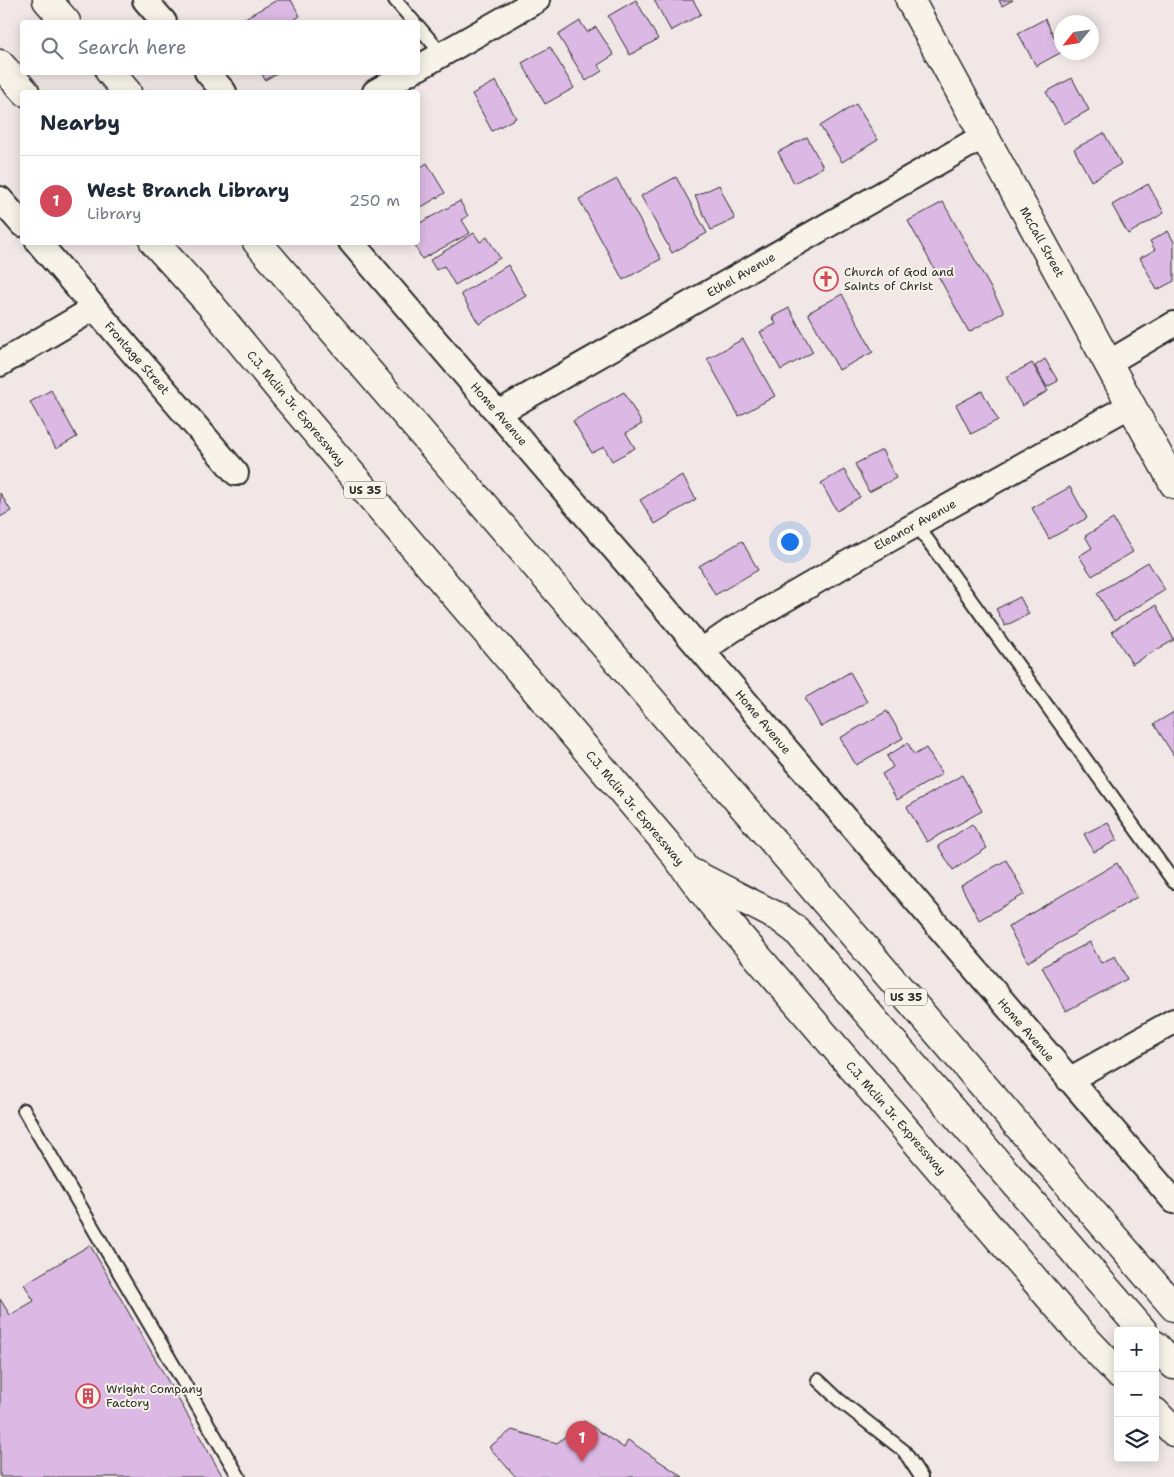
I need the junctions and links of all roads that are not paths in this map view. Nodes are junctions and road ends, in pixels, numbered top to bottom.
1 (47, 0) edge
2 (145, 0) edge
3 (395, 0) edge
4 (537, 0) edge
5 (910, 0) edge
6 (64, 20) edge
7 (162, 20) edge
8 (412, 20) edge
9 (420, 28) edge
10 (442, 54) junction
11 (0, 64) edge
12 (420, 67) edge
13 (113, 75) edge
14 (210, 75) edge
15 (405, 75) edge
16 (23, 90) edge
17 (125, 90) edge
18 (222, 90) edge
19 (378, 90) edge
20 (984, 136) junction
21 (0, 199) edge
22 (20, 222) edge
23 (40, 245) edge
24 (157, 245) edge
25 (260, 245) edge
26 (355, 245) edge
27 (93, 309) junction
28 (1174, 324) edge
29 (1108, 363) junction
30 (0, 364) edge
31 (1131, 405) junction
32 (498, 413) junction
33 (236, 473) dead end
34 (1174, 484) edge
35 (916, 524) junction
36 (703, 650) junction
37 (687, 870) junction
38 (1174, 882) edge
39 (1174, 1021) edge
40 (1069, 1080) junction
41 (24, 1110) dead end
42 (1174, 1201) edge
43 (1174, 1307) edge
44 (1140, 1327) edge
45 (1159, 1349) edge
46 (1174, 1365) edge
47 (1117, 1372) edge
48 (818, 1380) dead end
49 (1159, 1416) edge
50 (1174, 1432) edge
51 (239, 1477) edge
52 (921, 1477) edge

1 - 6 main road
2 - 7 street
3 - 8 lane
4 - 10 street
5 - 20 main road, McCall Street
9 - 10 lane
10 - 12 street
11 - 16 main road
13 - 17 main road
14 - 18 street
15 - 19 street
20 - 29 main road, McCall Street
20 - 32 street, Ethel Avenue
21 - 22 street
23 - 27 street, Frontage Street
24 - 37 main road, C.J. Mclin Jr. Expressway / US 35
25 - 43 main road, US 35
26 - 32 street, Home Avenue
27 - 30 street
27 - 33 street, Frontage Street
28 - 29 street
29 - 31 main road, McCall Street
31 - 34 main road, McCall Street
31 - 35 street, Eleanor Avenue
32 - 36 street, Home Avenue
35 - 36 street, Eleanor Avenue
35 - 38 lane
36 - 40 street, Home Avenue
37 - 44 main road
37 - 47 main road, C.J. Mclin Jr. Expressway / US 35
39 - 40 street
40 - 42 street, Home Avenue
41 - 51 lane
45 - 46 main road
48 - 52 lane
49 - 50 main road

